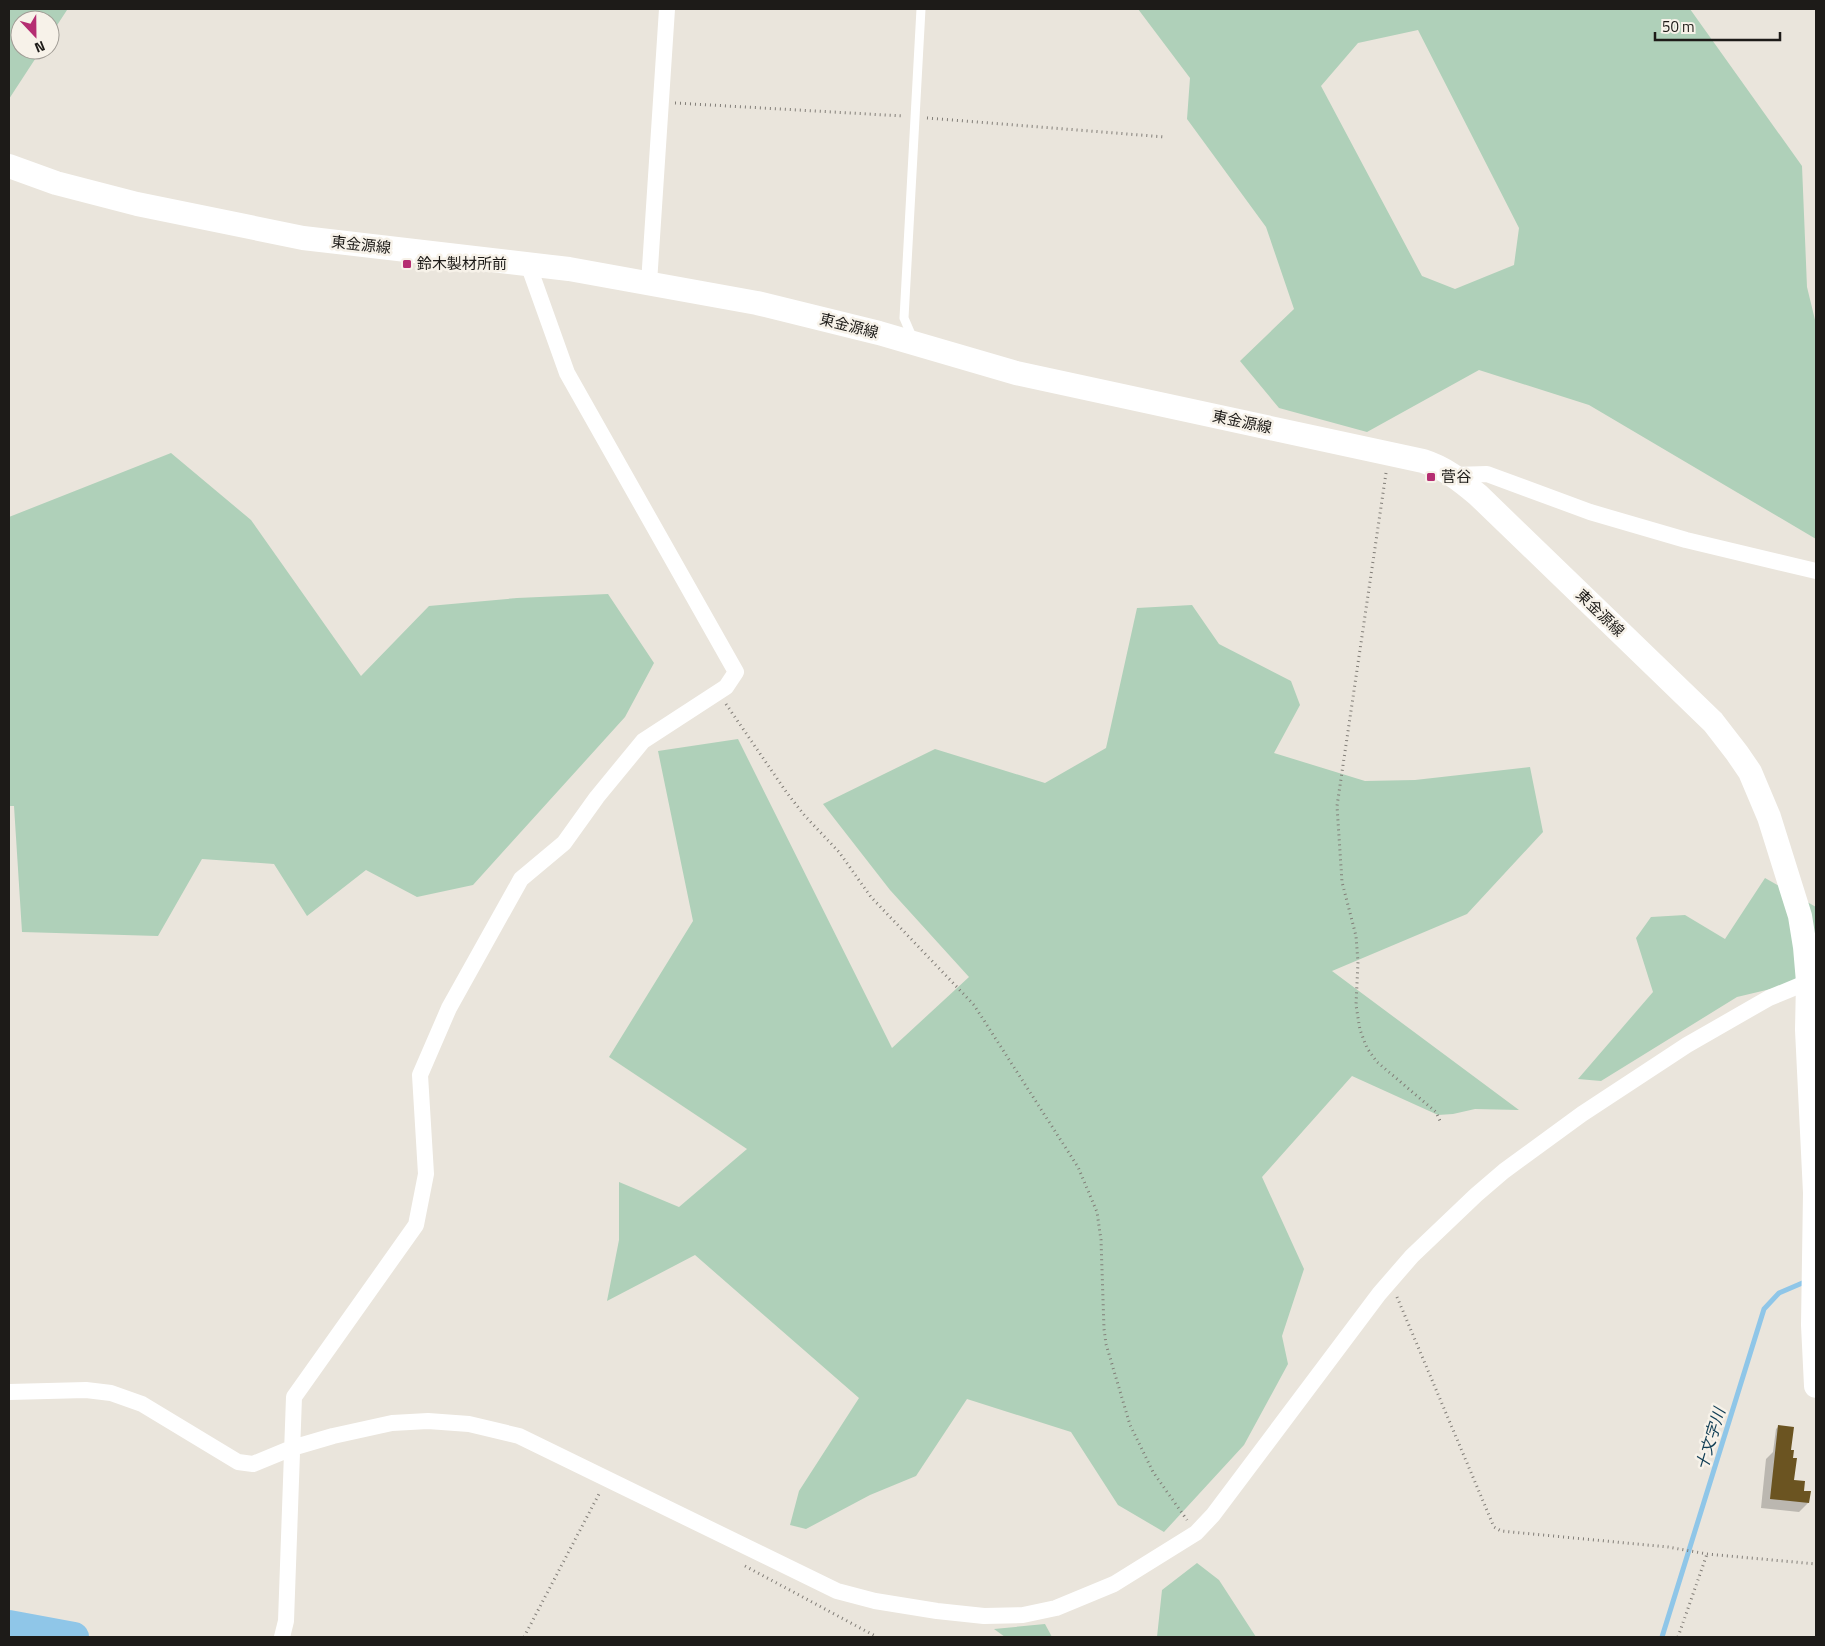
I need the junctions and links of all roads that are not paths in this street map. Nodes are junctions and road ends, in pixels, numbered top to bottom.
1 (667, 9) edge
2 (921, 9) edge
3 (9, 166) edge
4 (528, 264) junction
5 (649, 284) junction
6 (916, 344) junction
7 (1454, 475) junction
8 (1816, 571) edge
9 (1812, 982) edge
10 (1815, 1325) edge
11 (1816, 1386) edge
12 (9, 1392) edge
13 (292, 1448) junction
14 (282, 1637) edge

1 - 5 street
2 - 6 lane
3 - 4 main road, 東金源線
4 - 5 main road, 東金源線
4 - 13 street
5 - 6 main road, 東金源線
6 - 7 main road, 東金源線
7 - 8 street
7 - 9 main road, 東金源線
9 - 10 main road, 東金源線
9 - 13 street
10 - 11 main road, 東金源線
12 - 13 street
13 - 14 street

